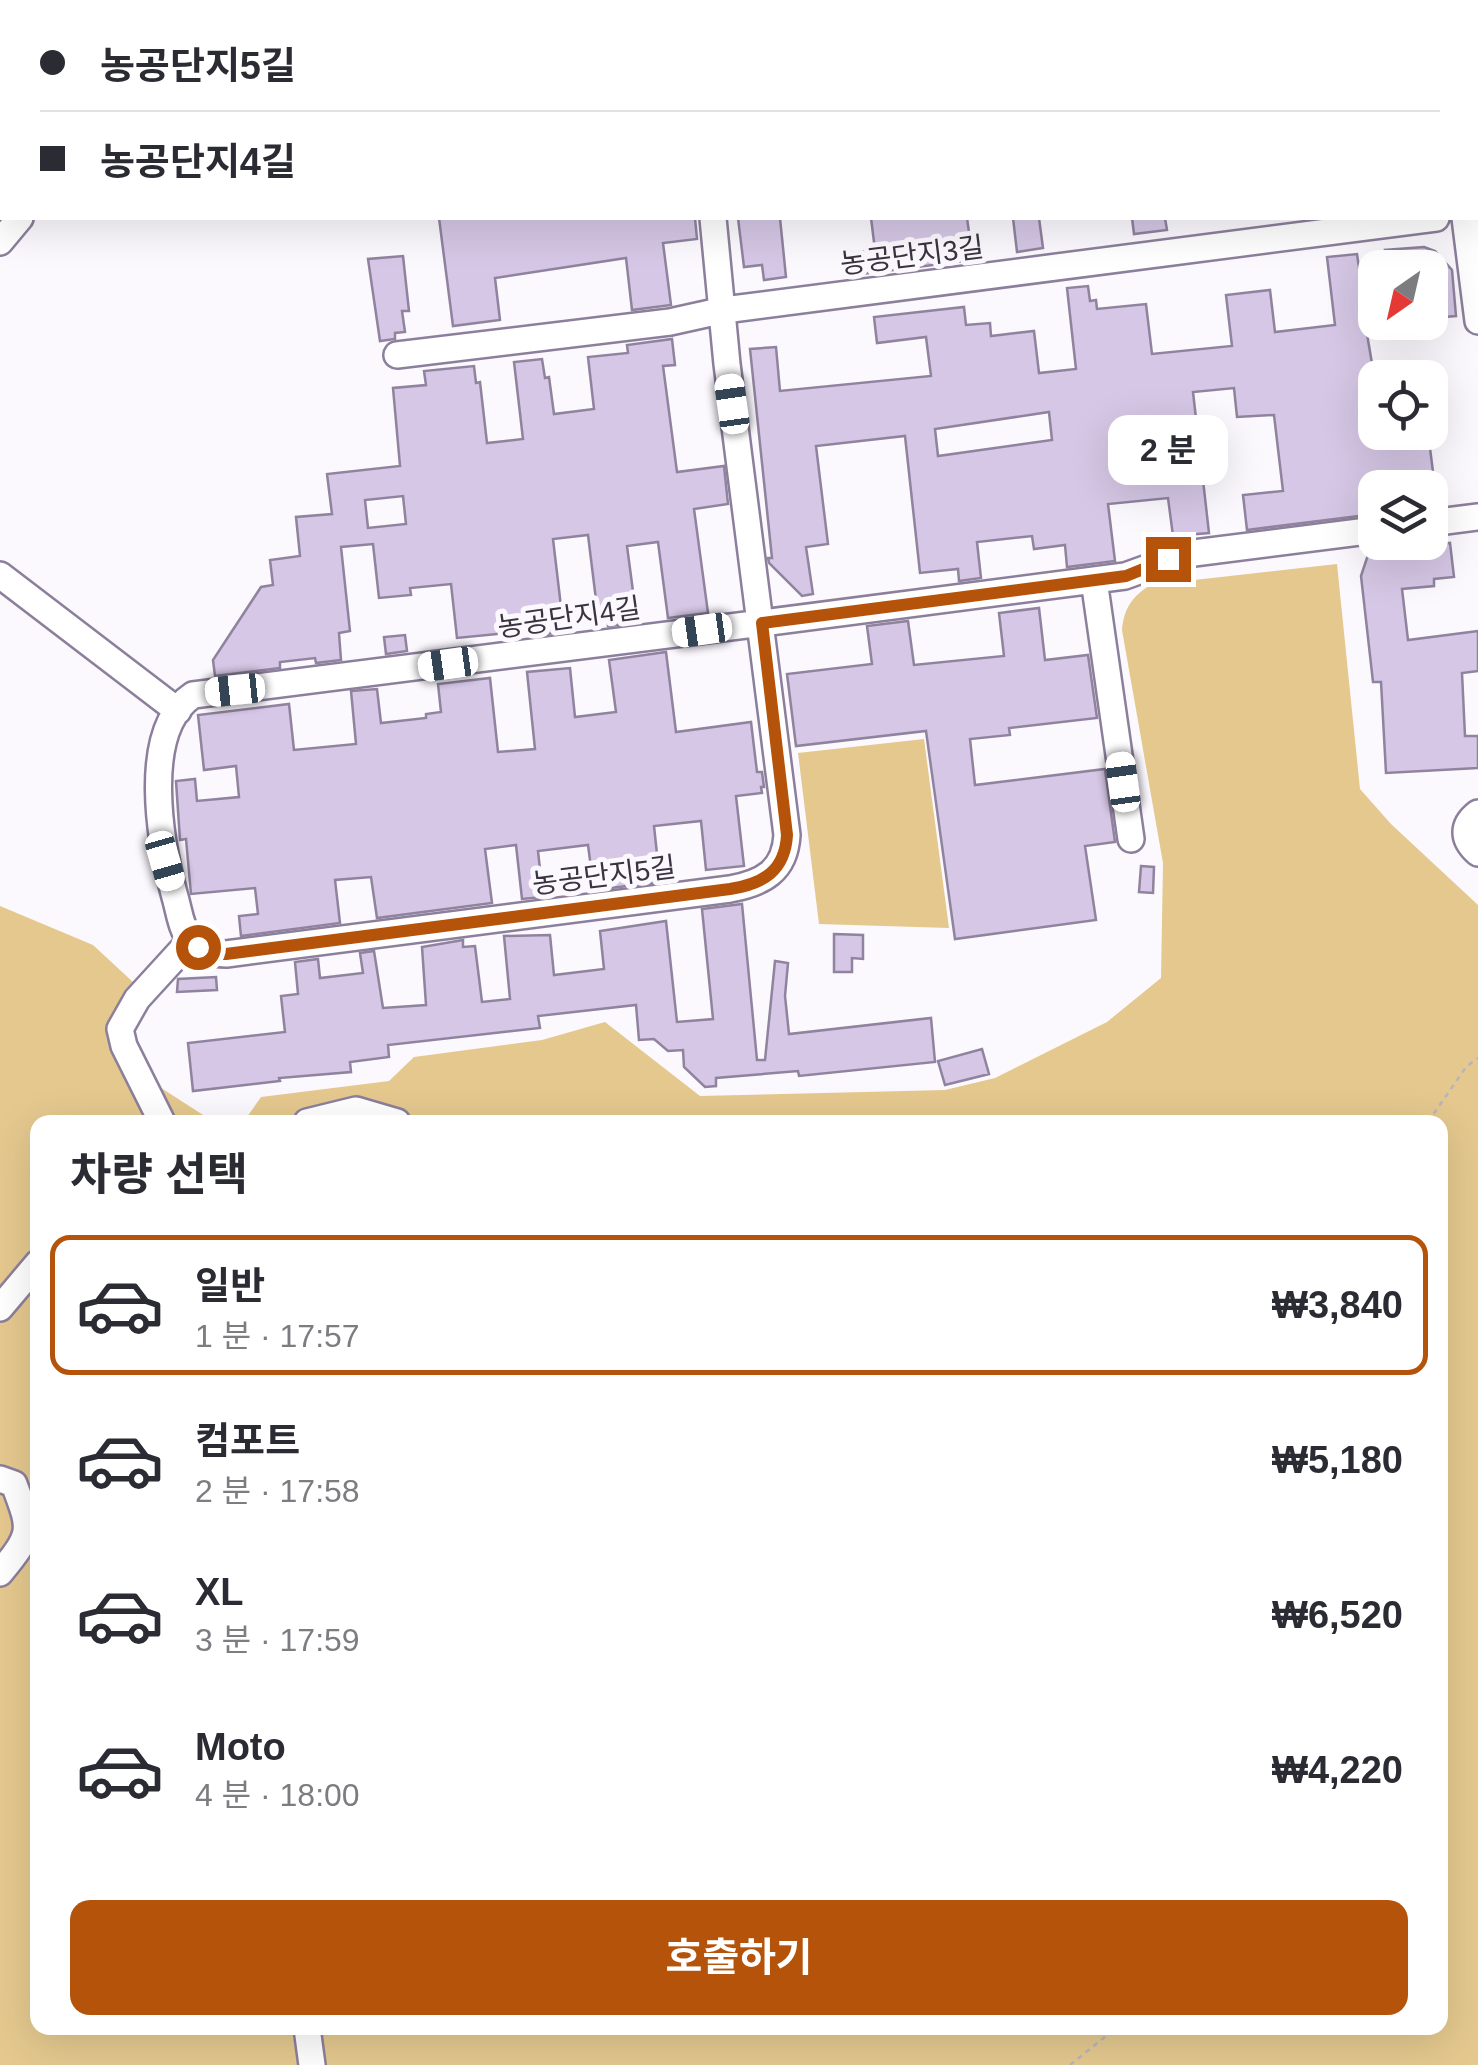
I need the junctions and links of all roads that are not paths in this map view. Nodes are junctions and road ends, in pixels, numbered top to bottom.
1 (18, 220) edge
2 (713, 220) edge
3 (1421, 220) edge
4 (1465, 220) edge
5 (0, 242) edge
6 (724, 310) junction
7 (1478, 321) edge
8 (397, 355) dead end
9 (1478, 516) edge
10 (1448, 520) edge
11 (1358, 532) edge
12 (0, 576) edge
13 (1094, 580) junction
14 (762, 623) junction
15 (178, 711) junction
16 (1478, 813) edge
17 (1131, 839) dead end
18 (1478, 854) edge
19 (190, 941) junction
20 (151, 1115) edge
21 (336, 1115) edge
22 (373, 1115) edge
23 (30, 1272) edge
24 (0, 1308) edge
25 (0, 1479) edge
26 (0, 1572) edge
27 (309, 2035) edge
28 (312, 2065) edge

1 - 5 street
2 - 6 street, 농공단지5길
3 - 6 street, 농공단지3길
4 - 7 street
6 - 8 street, 농공단지3길
6 - 14 street, 농공단지5길
9 - 10 street
11 - 13 street, 농공단지4길
12 - 15 street
13 - 14 street, 농공단지4길
13 - 17 street
14 - 15 street, 농공단지4길
14 - 19 street, 농공단지5길
15 - 19 street
16 - 18 street
19 - 20 street
21 - 22 street
23 - 24 street
25 - 26 street
27 - 28 street

